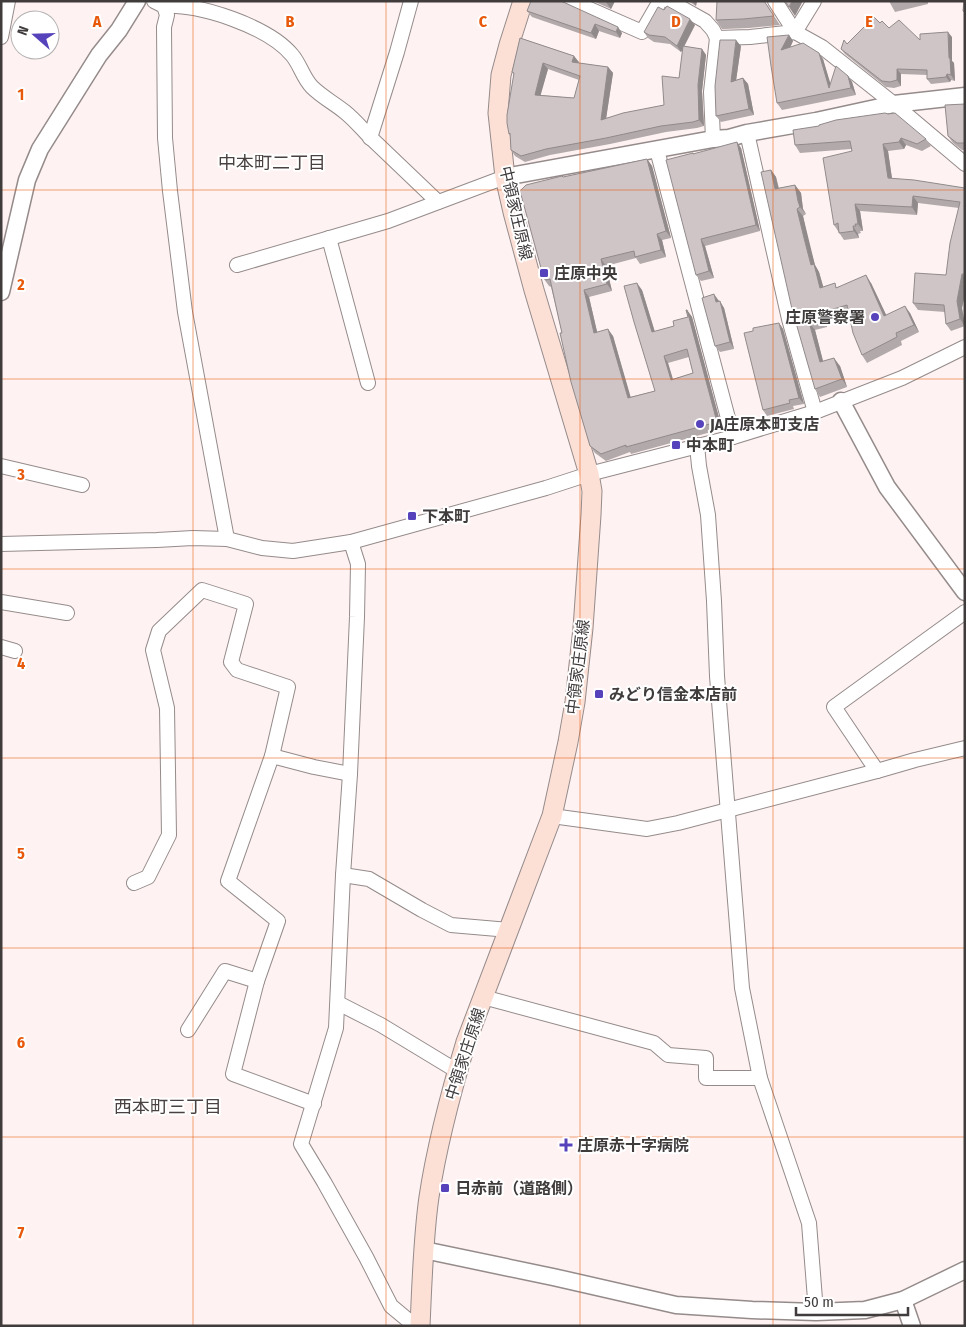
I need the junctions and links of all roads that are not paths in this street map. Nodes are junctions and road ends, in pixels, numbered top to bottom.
1 (8, 1) edge
2 (137, 1) edge
3 (411, 1) edge
4 (523, 1) edge
5 (571, 1) edge
6 (660, 1) edge
7 (669, 1) edge
8 (775, 1) edge
9 (814, 1) edge
10 (159, 4) edge
11 (795, 32) junction
12 (1, 37) edge
13 (717, 38) junction
14 (965, 96) edge
15 (894, 104) junction
16 (746, 133) junction
17 (370, 138) junction
18 (713, 140) junction
19 (657, 150) junction
20 (965, 164) edge
21 (505, 177) junction
22 (438, 202) junction
23 (329, 238) junction
24 (237, 265) dead end
25 (1, 292) edge
26 (965, 346) edge
27 (368, 383) dead end
28 (841, 401) junction
29 (815, 412) junction
30 (733, 437) junction
31 (697, 445) junction
32 (1, 466) edge
33 (589, 474) junction
34 (82, 485) dead end
35 (227, 539) junction
36 (351, 542) junction
37 (1, 544) edge
38 (965, 592) edge
39 (1, 602) edge
40 (965, 612) edge
41 (67, 613) dead end
42 (965, 748) edge
43 (272, 756) junction
44 (877, 771) junction
45 (350, 774) junction
46 (729, 810) junction
47 (552, 816) junction
48 (344, 875) junction
49 (134, 883) dead end
50 (509, 930) junction
51 (257, 980) junction
52 (483, 997) junction
53 (338, 1003) junction
54 (188, 1030) dead end
55 (457, 1071) junction
56 (760, 1078) junction
57 (314, 1104) junction
58 (424, 1250) junction
59 (965, 1270) edge
60 (903, 1300) junction
61 (816, 1312) junction
62 (415, 1326) edge
63 (420, 1326) edge
64 (912, 1326) edge

1 - 12 street
2 - 25 street
3 - 17 street
4 - 21 main road, 中領家庄原線
5 - 6 street
7 - 13 street
8 - 11 street
9 - 11 street
10 - 17 street
10 - 35 street
11 - 13 street
11 - 15 street
13 - 18 street
14 - 15 street
15 - 16 street
15 - 20 street
16 - 18 street
16 - 29 street
17 - 22 street
18 - 19 street
19 - 21 street
19 - 30 street
21 - 22 street
21 - 33 main road, 中領家庄原線
22 - 23 street
23 - 24 street
23 - 27 street
26 - 28 street
28 - 29 street
28 - 38 street
29 - 30 street
30 - 31 street
31 - 33 street
31 - 46 street
32 - 34 street
33 - 36 street
33 - 47 main road, 中領家庄原線
35 - 36 street
35 - 37 street
36 - 45 street
39 - 41 street
40 - 44 street
42 - 44 street
43 - 45 street
43 - 49 street
43 - 51 street
44 - 46 street
45 - 48 street
46 - 47 street
46 - 56 street
47 - 50 main road, 中領家庄原線
48 - 50 street
48 - 53 street
50 - 52 main road, 中領家庄原線
51 - 54 street
51 - 57 street
52 - 55 main road, 中領家庄原線
52 - 56 street
53 - 55 street
53 - 57 street
55 - 58 main road, 中領家庄原線
56 - 61 street
57 - 62 street
58 - 61 street
58 - 63 main road, 中領家庄原線
59 - 60 street
60 - 61 street
60 - 64 street

